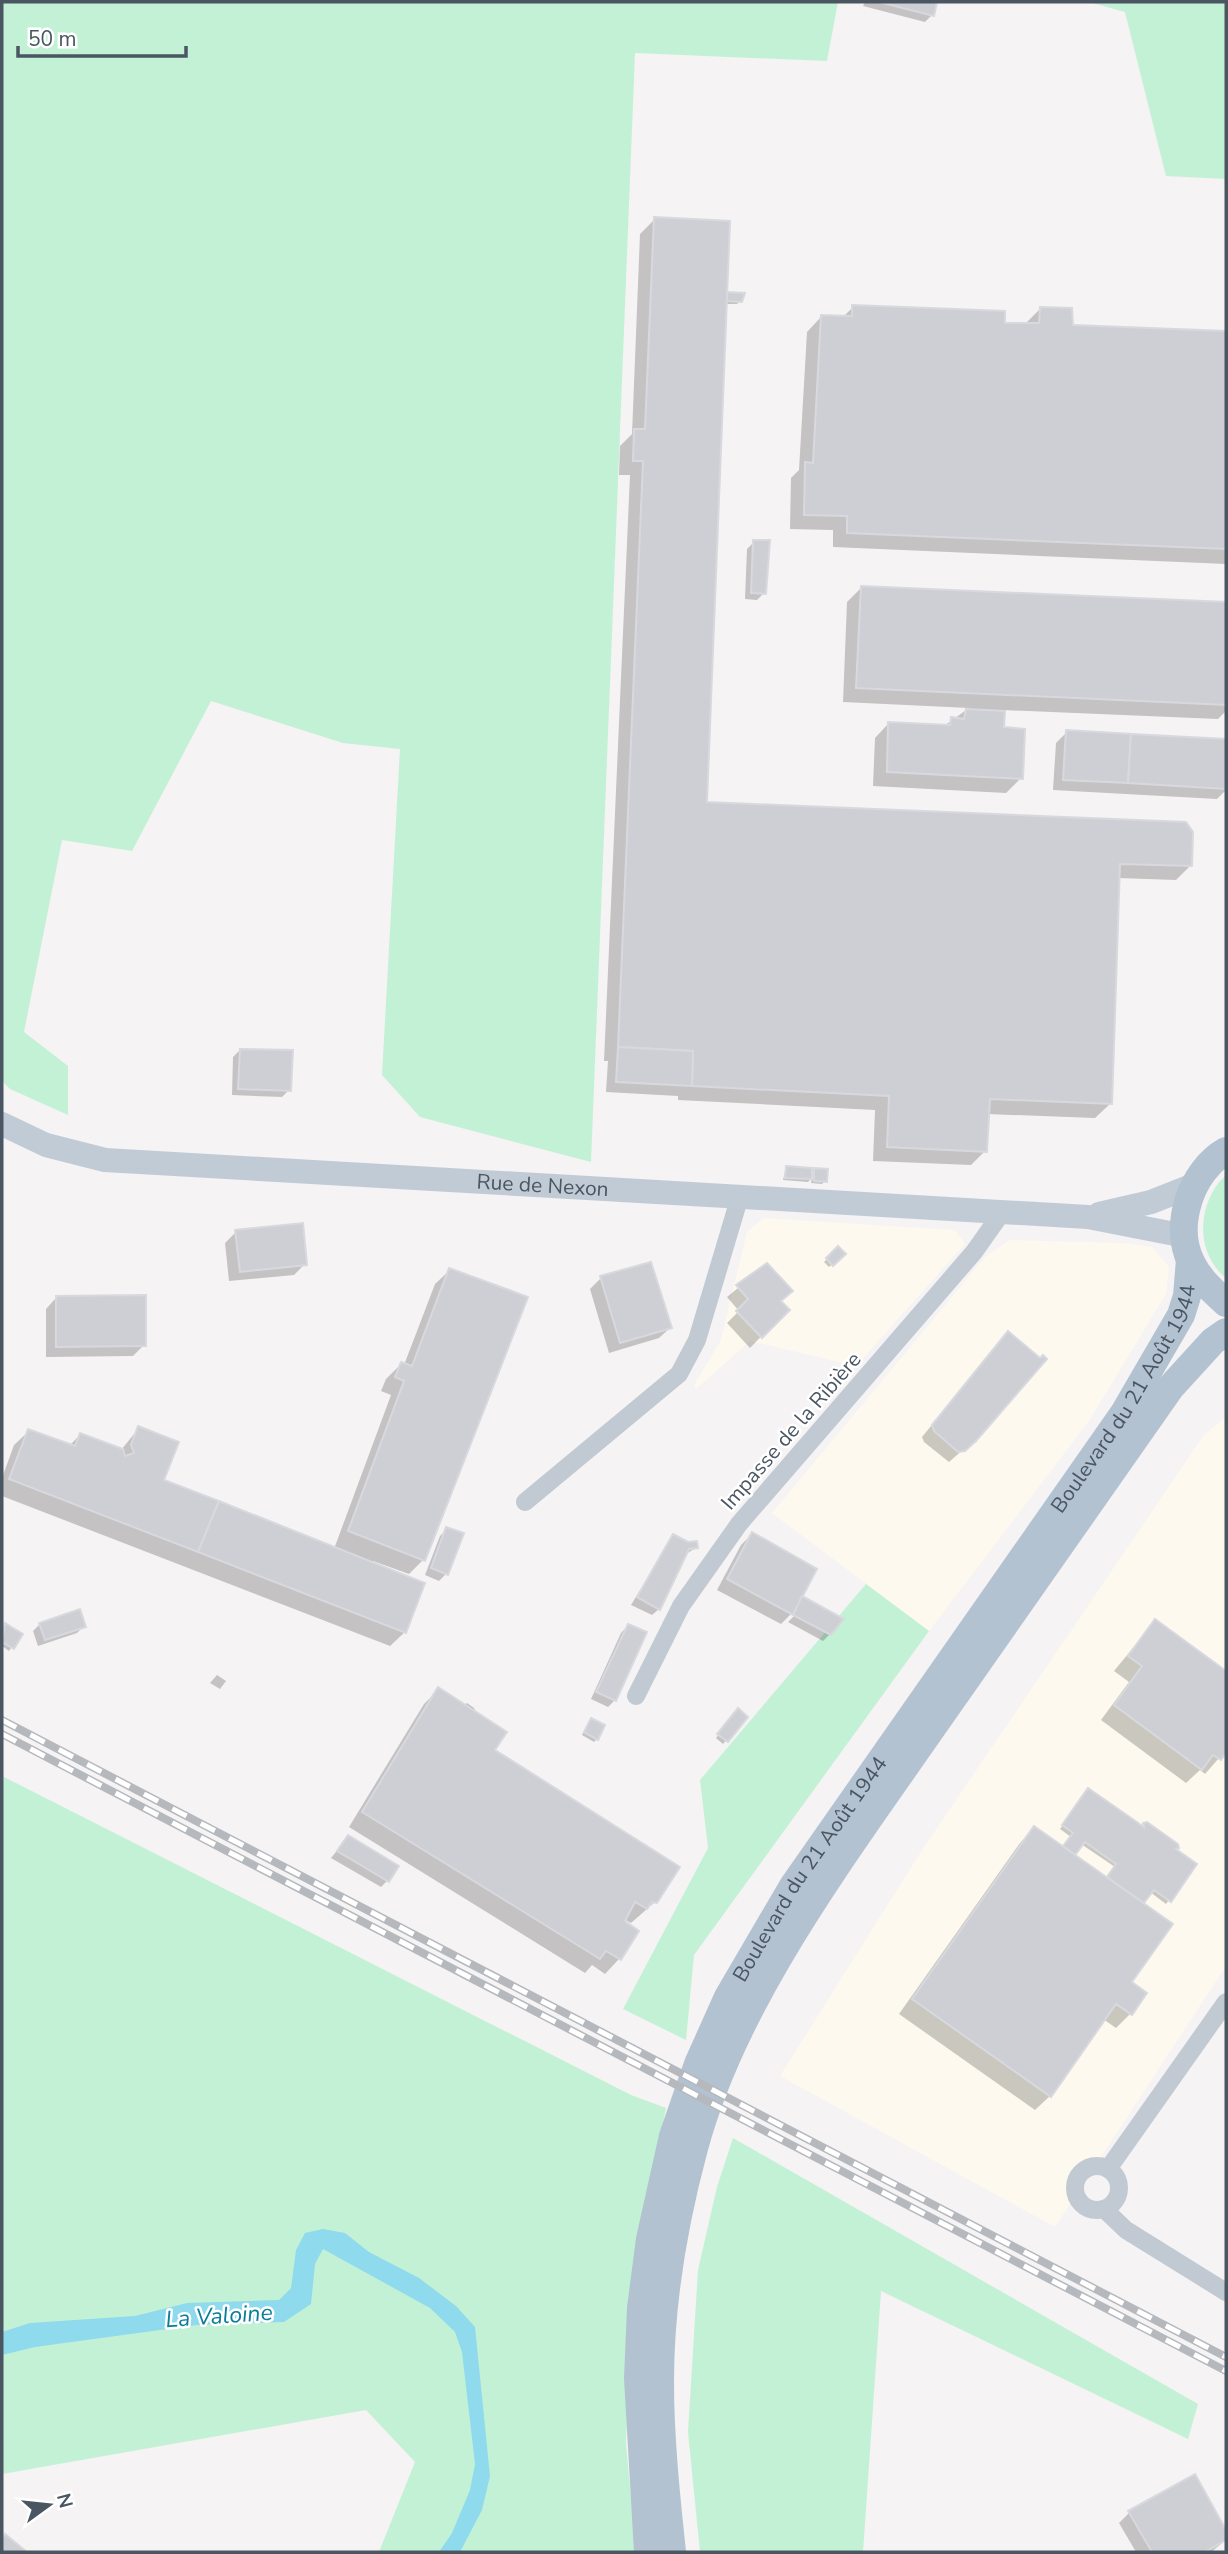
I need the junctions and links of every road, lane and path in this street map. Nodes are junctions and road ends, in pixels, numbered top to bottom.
1 (2, 1124) edge
2 (1226, 1151) edge
3 (1194, 1185) junction
4 (740, 1196) junction
5 (1003, 1211) junction
6 (1088, 1217) junction
7 (1187, 1248) junction
8 (1226, 1303) edge
9 (1226, 1332) edge
10 (525, 1502) dead end
11 (636, 1696) dead end
12 (1226, 2001) edge
13 (1108, 2169) junction
14 (1104, 2209) junction
15 (1226, 2292) edge
16 (648, 2552) edge
17 (672, 2552) edge

1 - 4 main road, Rue de Nexon
2 - 3 main road
3 - 6 main road, Rue de Nexon
3 - 7 main road, Boulevard du 21 Août 1944
4 - 5 main road, Rue de Nexon
4 - 10 street
5 - 6 main road, Rue de Nexon
5 - 11 street, Impasse de la Ribière
6 - 7 main road, Rue de Nexon
7 - 8 main road
7 - 16 main road, Boulevard du 21 Août 1944
9 - 17 main road, Boulevard du 21 Août 1944
12 - 13 street
13 - 14 street
13 - 14 street
14 - 15 street

